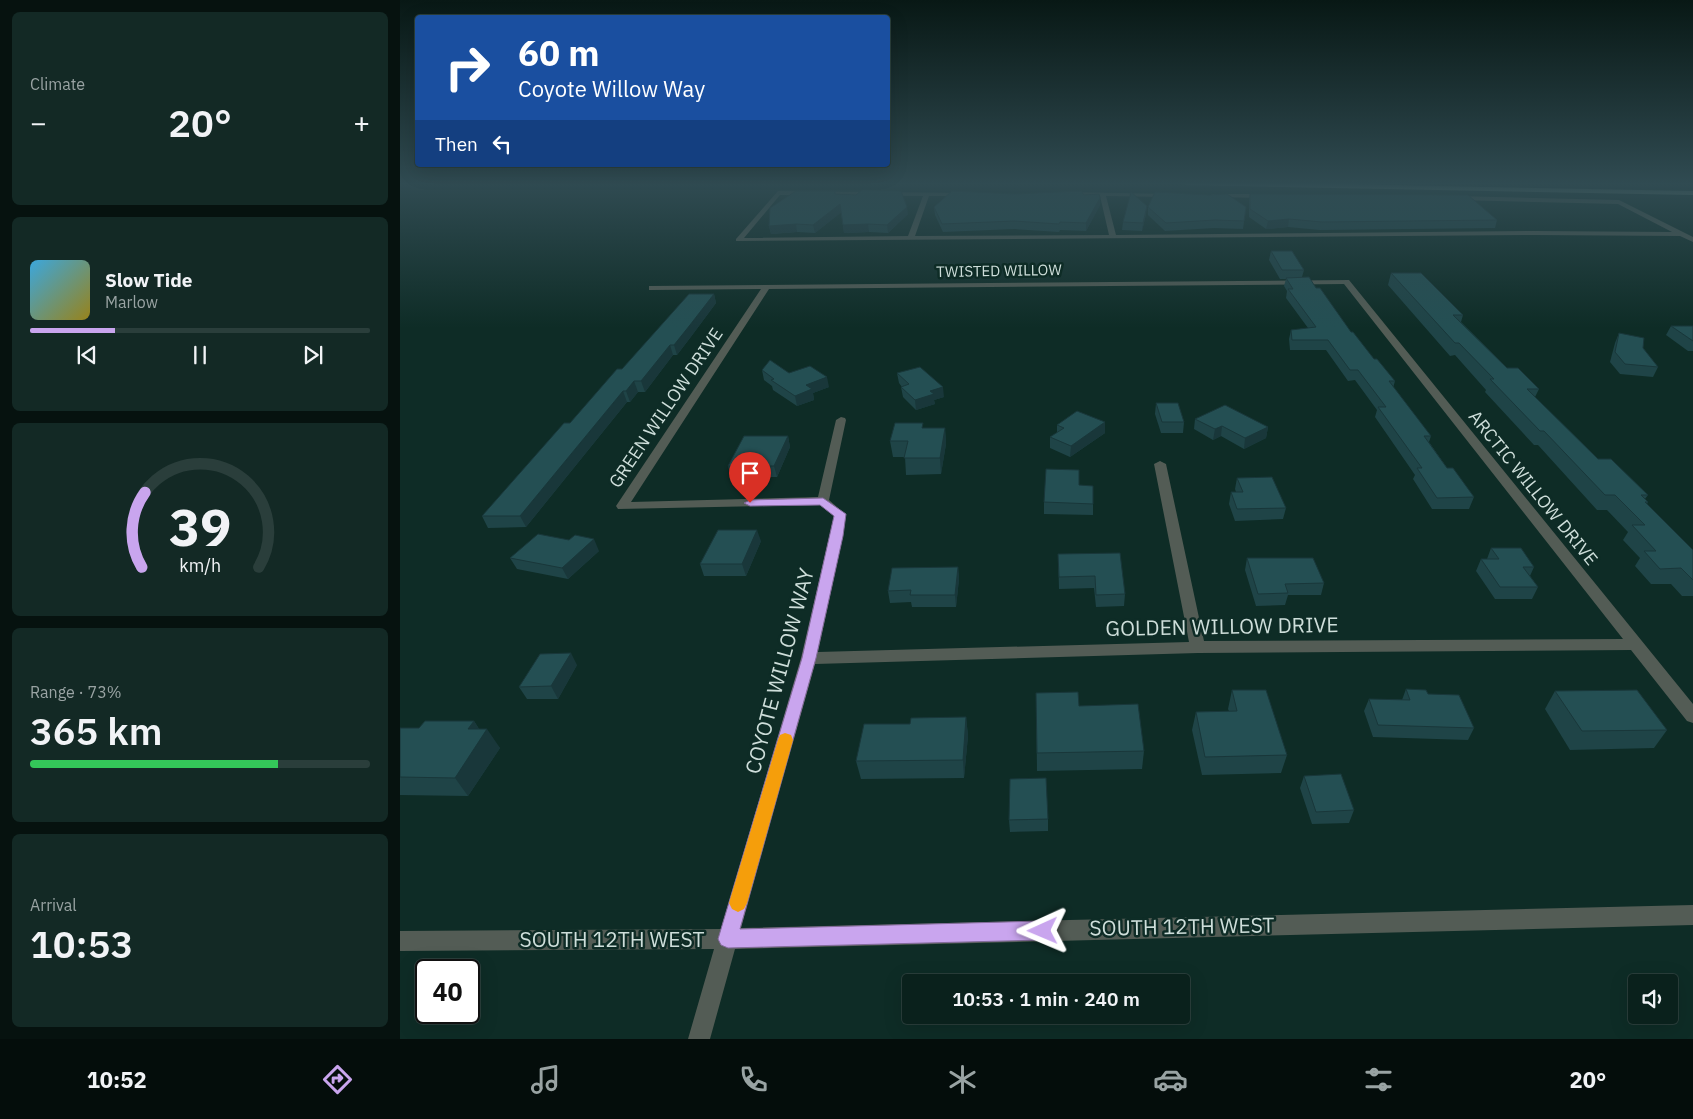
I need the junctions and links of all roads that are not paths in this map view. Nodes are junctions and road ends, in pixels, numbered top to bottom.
1 (745, 231) edge
2 (914, 231) edge
3 (1112, 231) edge
4 (1676, 231) edge
5 (1681, 234) junction
6 (1113, 237) junction
7 (911, 239) junction
8 (1693, 240) edge
9 (1346, 282) joint
10 (766, 287) junction
11 (652, 288) dead end
12 (841, 420) dead end
13 (1160, 464) dead end
14 (823, 502) junction
15 (1635, 644) junction
16 (1198, 647) junction
17 (809, 658) junction
18 (1693, 716) edge
19 (1693, 915) edge
20 (728, 939) junction
21 (400, 941) edge
22 (699, 1039) edge

1 - 7 street
2 - 7 street
3 - 6 street
4 - 5 street
5 - 6 street
5 - 8 street
6 - 7 street
9 - 10 street, TWISTED WILLOW
9 - 15 street, ARCTIC WILLOW DRIVE
10 - 11 street, TWISTED WILLOW
10 - 14 street, GREEN WILLOW DRIVE
12 - 14 street
13 - 16 street
14 - 17 street, COYOTE WILLOW WAY
15 - 16 street, GOLDEN WILLOW DRIVE
15 - 18 street, ARCTIC WILLOW DRIVE
16 - 17 street, GOLDEN WILLOW DRIVE
17 - 20 street, COYOTE WILLOW WAY
19 - 20 street, SOUTH 12TH WEST
20 - 21 street, SOUTH 12TH WEST
20 - 22 street, COYOTE WILLOW WAY

